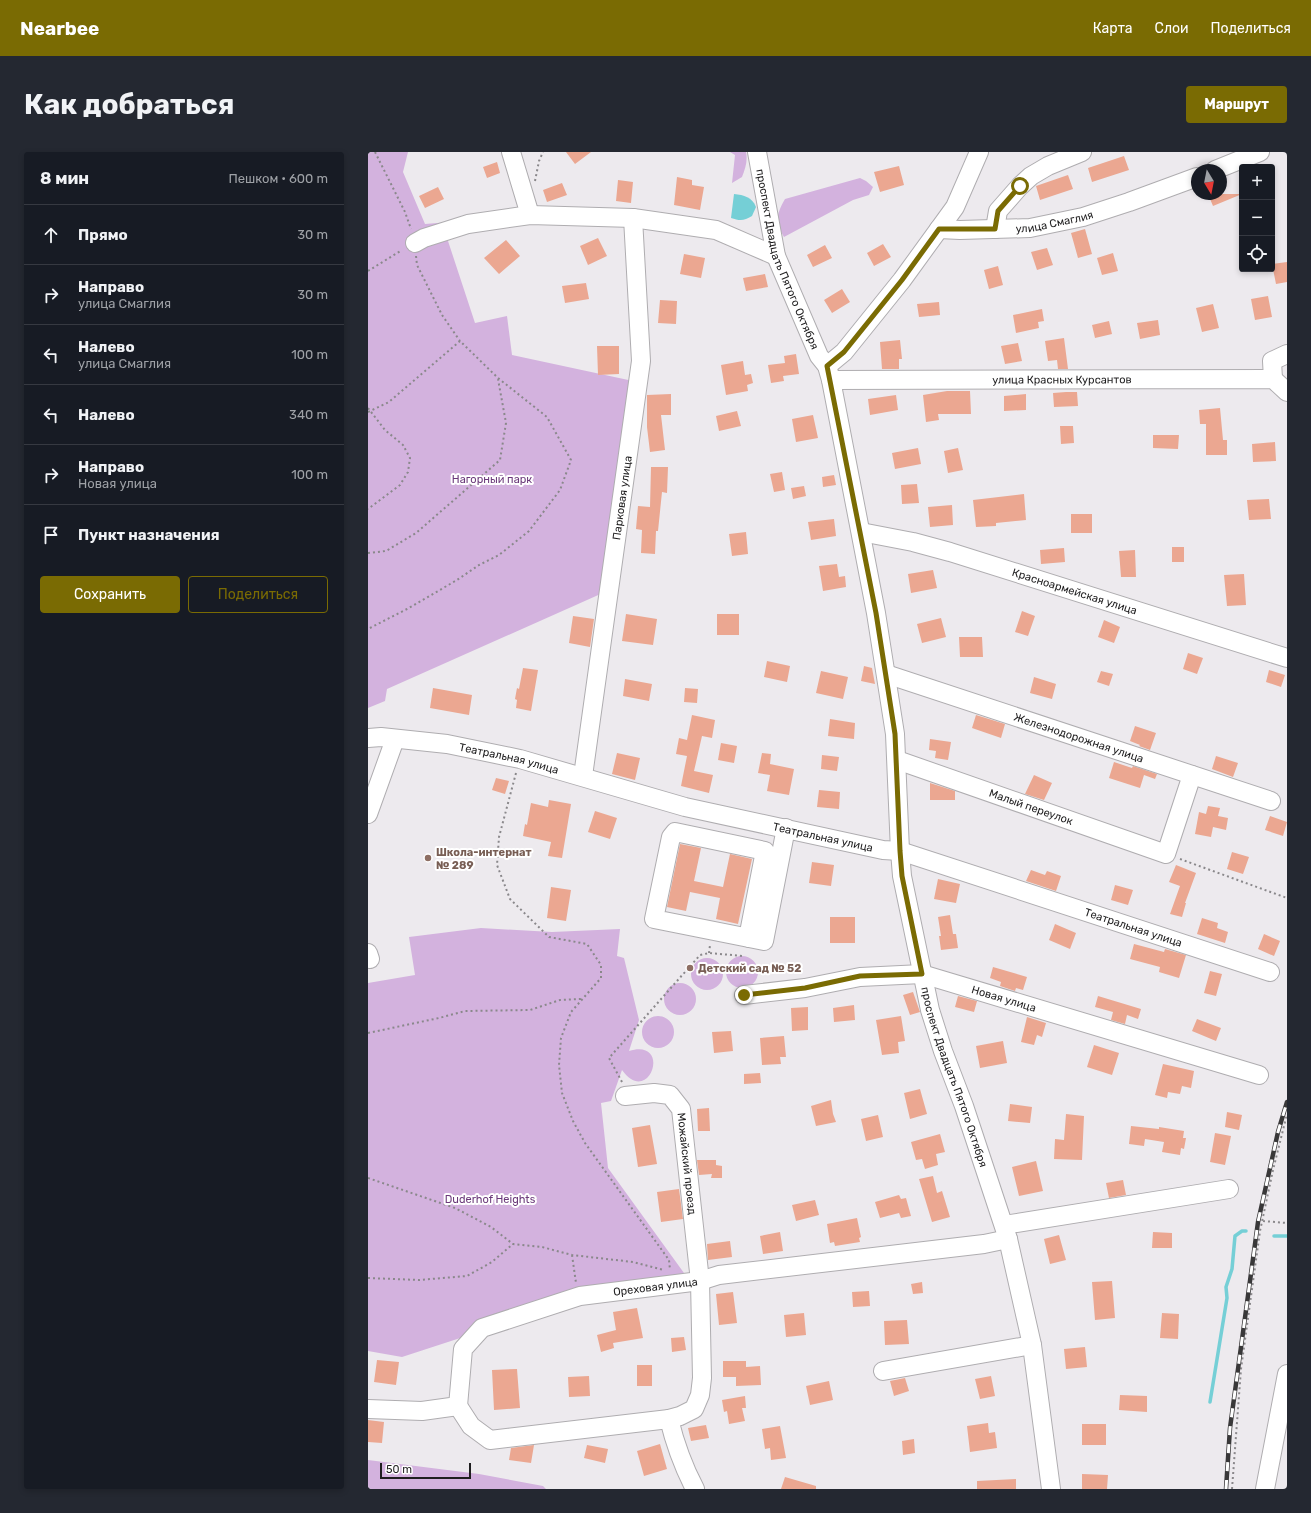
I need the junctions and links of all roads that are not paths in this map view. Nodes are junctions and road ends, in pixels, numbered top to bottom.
1 (511, 152) edge
2 (757, 152) edge
3 (979, 152) edge
4 (1082, 152) edge
5 (1260, 152) edge
6 (1227, 165) edge
7 (1191, 179) edge
8 (530, 215) junction
9 (633, 218) junction
10 (939, 229) junction
11 (995, 229) junction
12 (415, 243) road end
13 (776, 256) junction
14 (1287, 354) edge
15 (829, 373) junction
16 (1273, 380) junction
17 (1287, 392) edge
18 (861, 532) junction
19 (1287, 658) edge
20 (886, 674) junction
21 (368, 738) edge
22 (395, 739) junction
23 (896, 760) junction
24 (1192, 775) junction
25 (583, 776) junction
26 (1271, 801) dead end
27 (368, 814) edge
28 (786, 828) junction
29 (900, 851) junction
30 (748, 938) junction
31 (1270, 972) dead end
32 (922, 974) junction
33 (744, 995) dead end
34 (1259, 1075) dead end
35 (625, 1092) road end
36 (1229, 1189) dead end
37 (1006, 1232) junction
38 (700, 1281) junction
39 (1032, 1345) junction
40 (883, 1371) dead end
41 (1287, 1374) edge
42 (458, 1406) junction
43 (368, 1408) edge
44 (669, 1419) junction
45 (695, 1489) edge
46 (1051, 1489) edge
47 (1265, 1489) edge

1 - 8 street
2 - 13 street, проспект Двадцать Пятого Октября
3 - 10 street
4 - 11 street
5 - 6 street
7 - 11 street, улица Смаглия
8 - 9 street
8 - 12 street
9 - 13 street
9 - 25 street, Парковая улица
10 - 11 street, улица Смаглия
10 - 15 street
13 - 15 street, проспект Двадцать Пятого Октября
14 - 16 street
15 - 16 street, улица Красных Курсантов
15 - 18 street, проспект Двадцать Пятого Октября
16 - 17 street
18 - 19 street, Красноармейская улица
18 - 20 street, проспект Двадцать Пятого Октября
20 - 23 street, проспект Двадцать Пятого Октября
20 - 24 street, Железнодорожная улица
21 - 22 street, Театральная улица
22 - 25 street, Театральная улица
22 - 27 street
23 - 24 street, Малый переулок
23 - 29 street, проспект Двадцать Пятого Октября
24 - 26 street, Железнодорожная улица
25 - 28 street, Театральная улица
28 - 29 street, Театральная улица
28 - 30 street
29 - 31 street, Театральная улица
29 - 32 street, проспект Двадцать Пятого Октября
30 - 30 street
32 - 33 street, Новая улица
32 - 34 street, Новая улица
32 - 37 street, проспект Двадцать Пятого Октября
35 - 38 street, Можайский проезд
36 - 37 street, Ореховая улица
37 - 38 street, Ореховая улица
37 - 39 street, проспект Двадцать Пятого Октября
38 - 42 street, Ореховая улица
38 - 44 street, Можайский проезд
39 - 40 street
39 - 46 street, проспект Двадцать Пятого Октября
41 - 47 street
42 - 43 street
42 - 44 street, Можайский проезд
44 - 45 street

